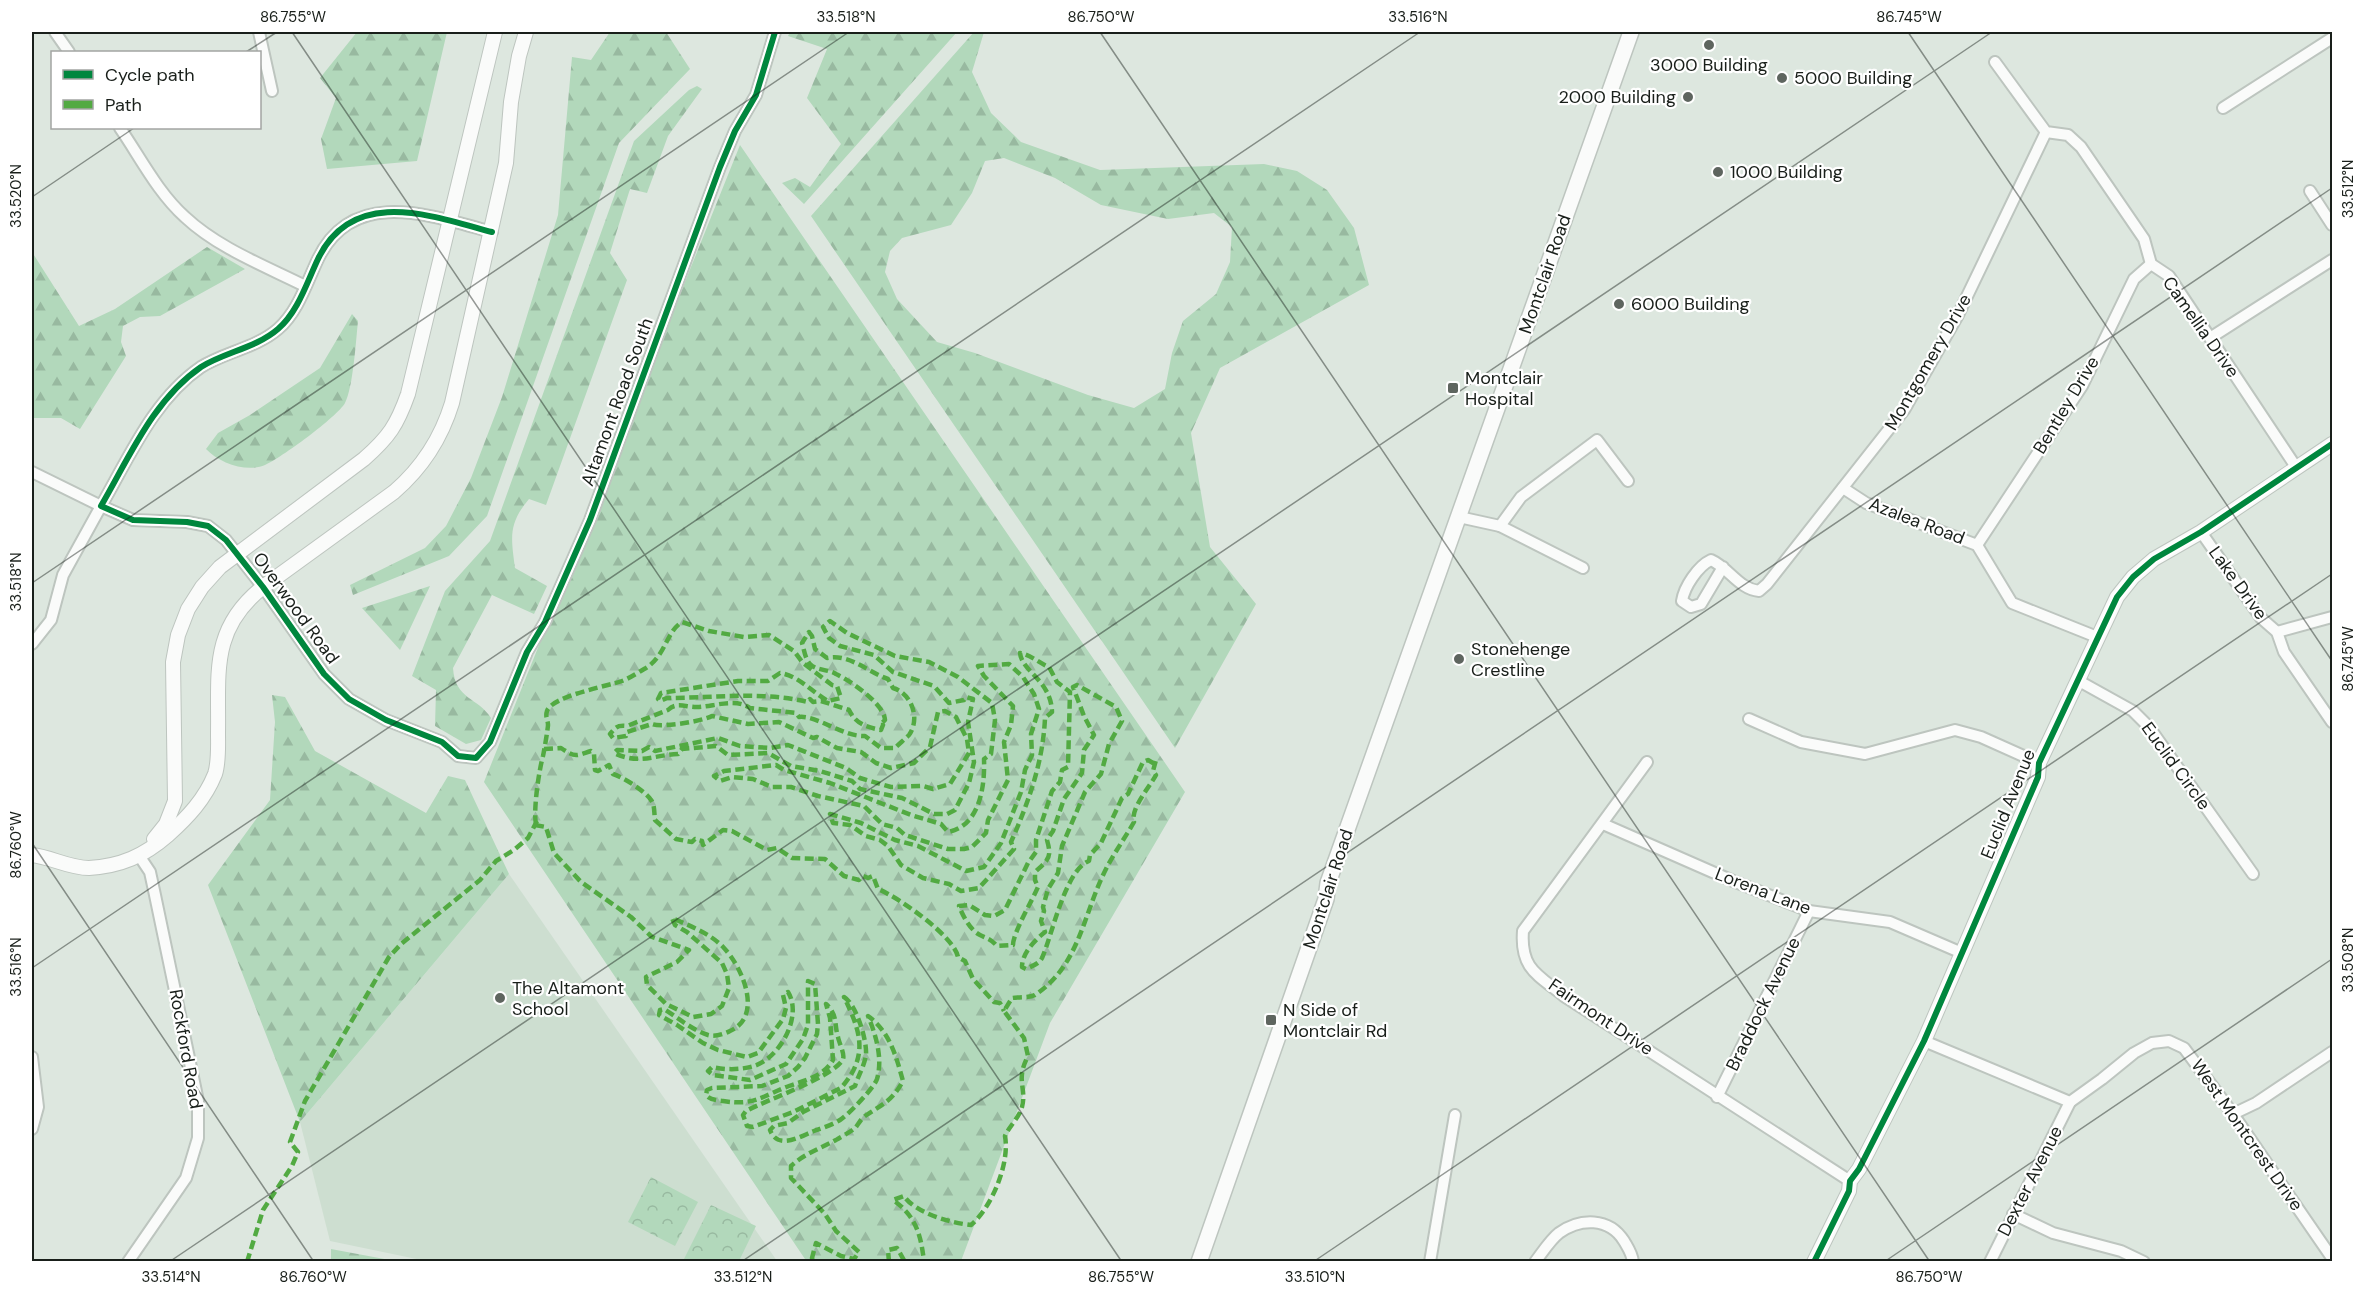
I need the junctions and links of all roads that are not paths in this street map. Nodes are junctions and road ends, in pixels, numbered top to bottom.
1 (55, 32) edge
2 (259, 32) edge
3 (495, 32) edge
4 (526, 32) edge
5 (776, 32) edge
6 (1631, 32) edge
7 (2332, 38) edge
8 (68, 51) edge
9 (1995, 62) dead end
10 (272, 91) dead end
11 (2223, 108) dead end
12 (121, 129) edge
13 (2046, 132) junction
14 (2310, 191) dead end
15 (449, 221) junction
16 (2332, 225) edge
17 (492, 232) junction
18 (2332, 260) edge
19 (2151, 264) junction
20 (305, 286) junction
21 (2210, 338) junction
22 (2332, 444) edge
23 (2296, 467) junction
24 (32, 472) edge
25 (1628, 481) dead end
26 (1843, 488) junction
27 (101, 506) junction
28 (1459, 517) junction
29 (1500, 526) junction
30 (2201, 532) junction
31 (1977, 545) junction
32 (237, 553) junction
33 (1723, 567) dead end
34 (1583, 568) dead end
35 (263, 587) junction
36 (2332, 617) edge
37 (2277, 632) junction
38 (2097, 637) junction
39 (32, 644) edge
40 (2079, 681) junction
41 (1749, 719) dead end
42 (2332, 722) edge
43 (458, 756) joint
44 (1647, 762) dead end
45 (2038, 763) junction
46 (1603, 824) junction
47 (32, 855) edge
48 (140, 857) junction
49 (2253, 874) dead end
50 (1809, 910) junction
51 (1962, 953) junction
52 (1924, 1041) junction
53 (2332, 1052) edge
54 (32, 1058) edge
55 (1716, 1097) junction
56 (2070, 1102) junction
57 (2233, 1114) junction
58 (1455, 1115) dead end
59 (32, 1130) edge
60 (1850, 1181) junction
61 (2013, 1214) junction
62 (2332, 1258) edge
63 (128, 1262) edge
64 (1199, 1262) edge
65 (1430, 1262) edge
66 (1535, 1262) edge
67 (1633, 1262) edge
68 (1814, 1262) edge
69 (1990, 1262) edge
70 (2144, 1262) edge

1 - 8 street
2 - 10 street
3 - 15 street
4 - 17 street
5 - 43 street, Altamont Road South
6 - 28 main road, Montclair Road
7 - 11 street
9 - 13 street
12 - 20 street
13 - 19 street, Camellia Drive
13 - 26 street, Montgomery Drive
14 - 16 street
15 - 17 street
15 - 20 street
15 - 32 street
17 - 35 street
18 - 21 street
19 - 21 street, Camellia Drive
19 - 31 street, Bentley Drive
20 - 27 street
21 - 23 street, Camellia Drive
22 - 23 street, Euclid Avenue
23 - 30 street, Euclid Avenue
24 - 27 street, Overwood Road
25 - 29 street
26 - 31 street, Azalea Road
26 - 33 street, Montgomery Drive
27 - 32 street, Overwood Road
27 - 39 street
28 - 29 street
28 - 64 main road, Montclair Road
29 - 34 street
30 - 37 street, Lake Drive
30 - 38 street, Euclid Avenue
31 - 38 street, Azalea Road
32 - 35 street, Overwood Road
32 - 48 street
35 - 43 street, Overwood Road
35 - 48 street
36 - 37 street, Lake Drive
37 - 42 street, Lake Drive
38 - 40 street, Euclid Avenue
40 - 45 street, Euclid Avenue
40 - 49 street, Euclid Circle
41 - 45 street
44 - 46 street, Fairmont Drive
45 - 51 street, Euclid Avenue
46 - 50 street, Lorena Lane
46 - 55 street, Fairmont Drive
47 - 48 street
48 - 63 street, Rockford Road
50 - 51 street, Lorena Lane
50 - 55 street, Braddock Avenue
51 - 52 street, Euclid Avenue
52 - 56 street
52 - 60 street, Euclid Avenue
53 - 57 street
54 - 59 street
55 - 60 street, Fairmont Drive
56 - 57 street, West Montcrest Drive
56 - 61 street, Dexter Avenue
57 - 62 street, West Montcrest Drive
58 - 65 street
60 - 68 street, Euclid Avenue
61 - 69 street, Dexter Avenue
61 - 70 street
66 - 67 street

